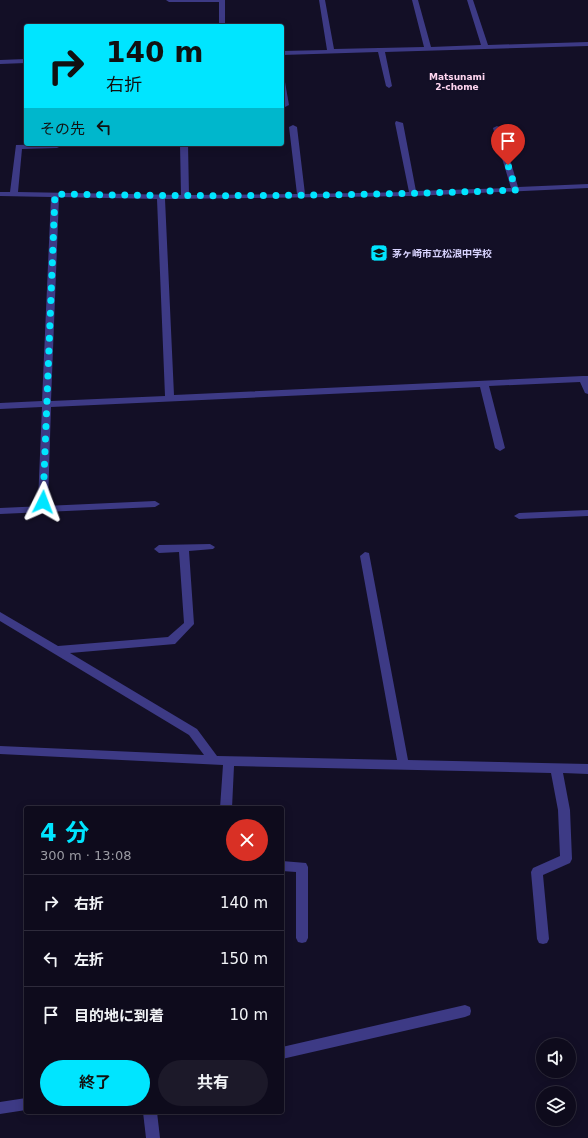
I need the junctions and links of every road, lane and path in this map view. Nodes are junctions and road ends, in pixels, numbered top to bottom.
1 (169, 0) edge
2 (222, 0) edge
3 (322, 0) edge
4 (415, 0) edge
5 (470, 0) edge
6 (222, 24) edge
7 (587, 46) edge
8 (485, 47) junction
9 (428, 49) junction
10 (381, 50) junction
11 (331, 52) junction
12 (284, 53) edge
13 (24, 61) edge
14 (0, 62) edge
15 (389, 86) dead end
16 (284, 97) edge
17 (285, 104) dead end
18 (399, 123) dead end
19 (293, 126) dead end
20 (497, 128) dead end
21 (57, 146) dead end
22 (184, 146) edge
23 (588, 186) edge
24 (516, 190) junction
25 (0, 194) edge
26 (14, 194) junction
27 (55, 194) junction
28 (413, 194) junction
29 (185, 196) junction
30 (301, 196) junction
31 (160, 197) junction
32 (586, 379) edge
33 (484, 384) junction
34 (588, 391) edge
35 (170, 397) junction
36 (48, 403) junction
37 (0, 406) edge
38 (500, 448) dead end
39 (43, 502) dead end
40 (155, 504) dead end
41 (0, 511) edge
42 (588, 513) edge
43 (519, 516) dead end
44 (210, 547) dead end
45 (184, 548) junction
46 (159, 549) dead end
47 (365, 556) dead end
48 (0, 616) edge
49 (58, 650) junction
50 (0, 750) edge
51 (214, 760) junction
52 (228, 761) junction
53 (402, 765) junction
54 (556, 768) junction
55 (588, 769) edge
56 (226, 806) edge
57 (284, 866) edge
58 (302, 938) dead end
59 (543, 939) dead end
60 (465, 1011) dead end
61 (284, 1053) edge
62 (24, 1104) edge
63 (0, 1108) edge
64 (150, 1114) edge
65 (153, 1138) edge

1 - 2 street
2 - 6 street
3 - 11 street
4 - 9 street
5 - 8 street
7 - 8 street
8 - 9 street
9 - 10 street
10 - 11 street
10 - 15 street
11 - 12 street
13 - 14 street
16 - 17 street
18 - 28 street
19 - 30 street
20 - 24 street
21 - 26 street
22 - 29 street
23 - 24 street
24 - 28 street
25 - 26 street
26 - 27 street
27 - 31 street
27 - 36 street
28 - 30 street
29 - 30 street
29 - 31 street
31 - 35 street
32 - 33 street
32 - 34 street
33 - 35 street
33 - 38 street
35 - 36 street
36 - 37 street
36 - 39 street
40 - 41 street
42 - 43 street
44 - 45 street
45 - 46 street
45 - 49 street
47 - 53 street
48 - 49 street
49 - 51 street
50 - 51 street
51 - 52 street
52 - 53 street
52 - 56 street
53 - 54 street
54 - 55 street
54 - 59 street
57 - 58 street
60 - 61 street
62 - 63 street
64 - 65 street

